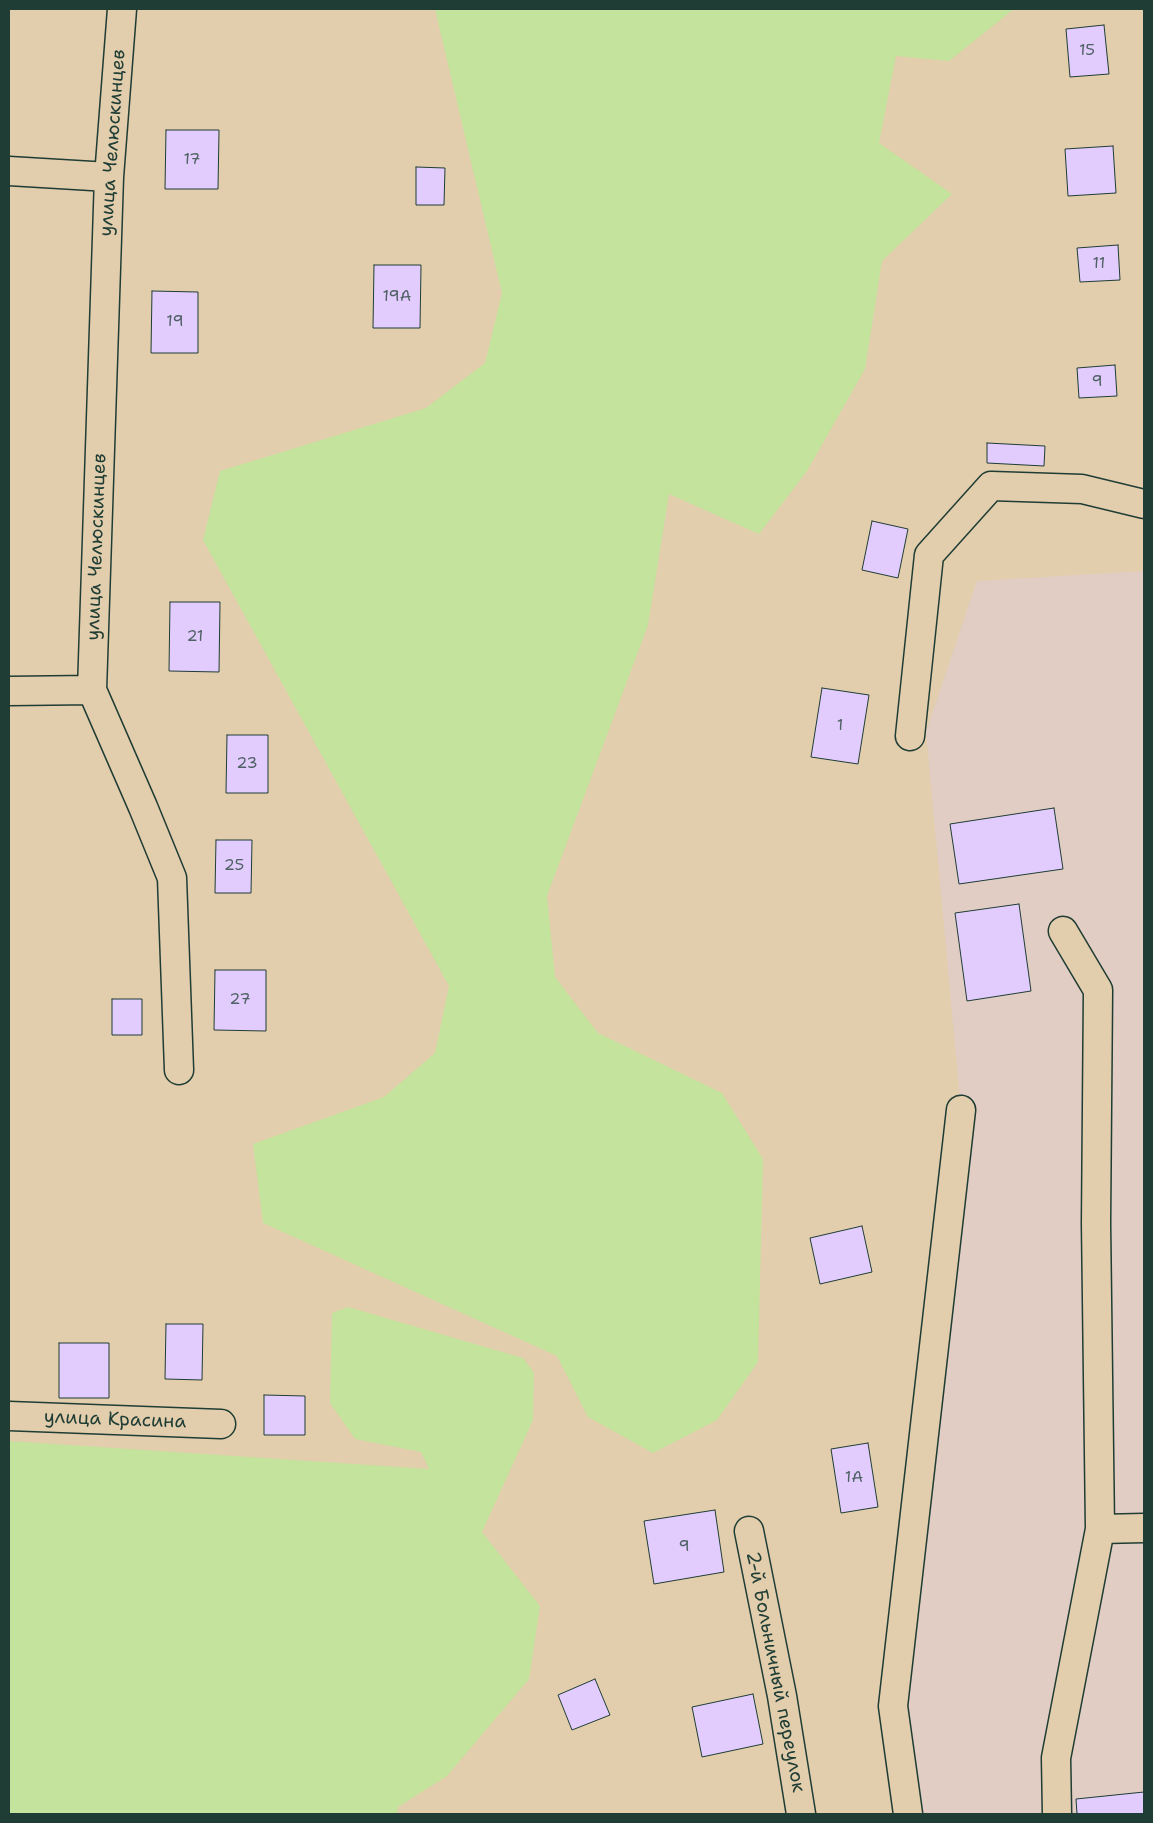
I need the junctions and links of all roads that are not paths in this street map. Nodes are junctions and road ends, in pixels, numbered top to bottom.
1 (122, 9) edge
2 (9, 171) edge
3 (109, 178) junction
4 (1144, 504) edge
5 (92, 690) junction
6 (9, 692) edge
7 (910, 736) dead end
8 (1062, 930) dead end
9 (179, 1070) dead end
10 (961, 1110) dead end
11 (9, 1416) edge
12 (221, 1424) dead end
13 (1144, 1528) edge
14 (1100, 1529) junction
15 (749, 1530) dead end
16 (801, 1814) edge
17 (908, 1814) edge
18 (1057, 1814) edge

1 - 3 street, улица Челюскинцев
2 - 3 street
3 - 5 street, улица Челюскинцев
4 - 7 street
5 - 6 street
5 - 9 street, улица Челюскинцев
8 - 14 street
10 - 17 street
11 - 12 street, улица Красина
13 - 14 street
14 - 18 street
15 - 16 street, 2-й Больничный переулок

